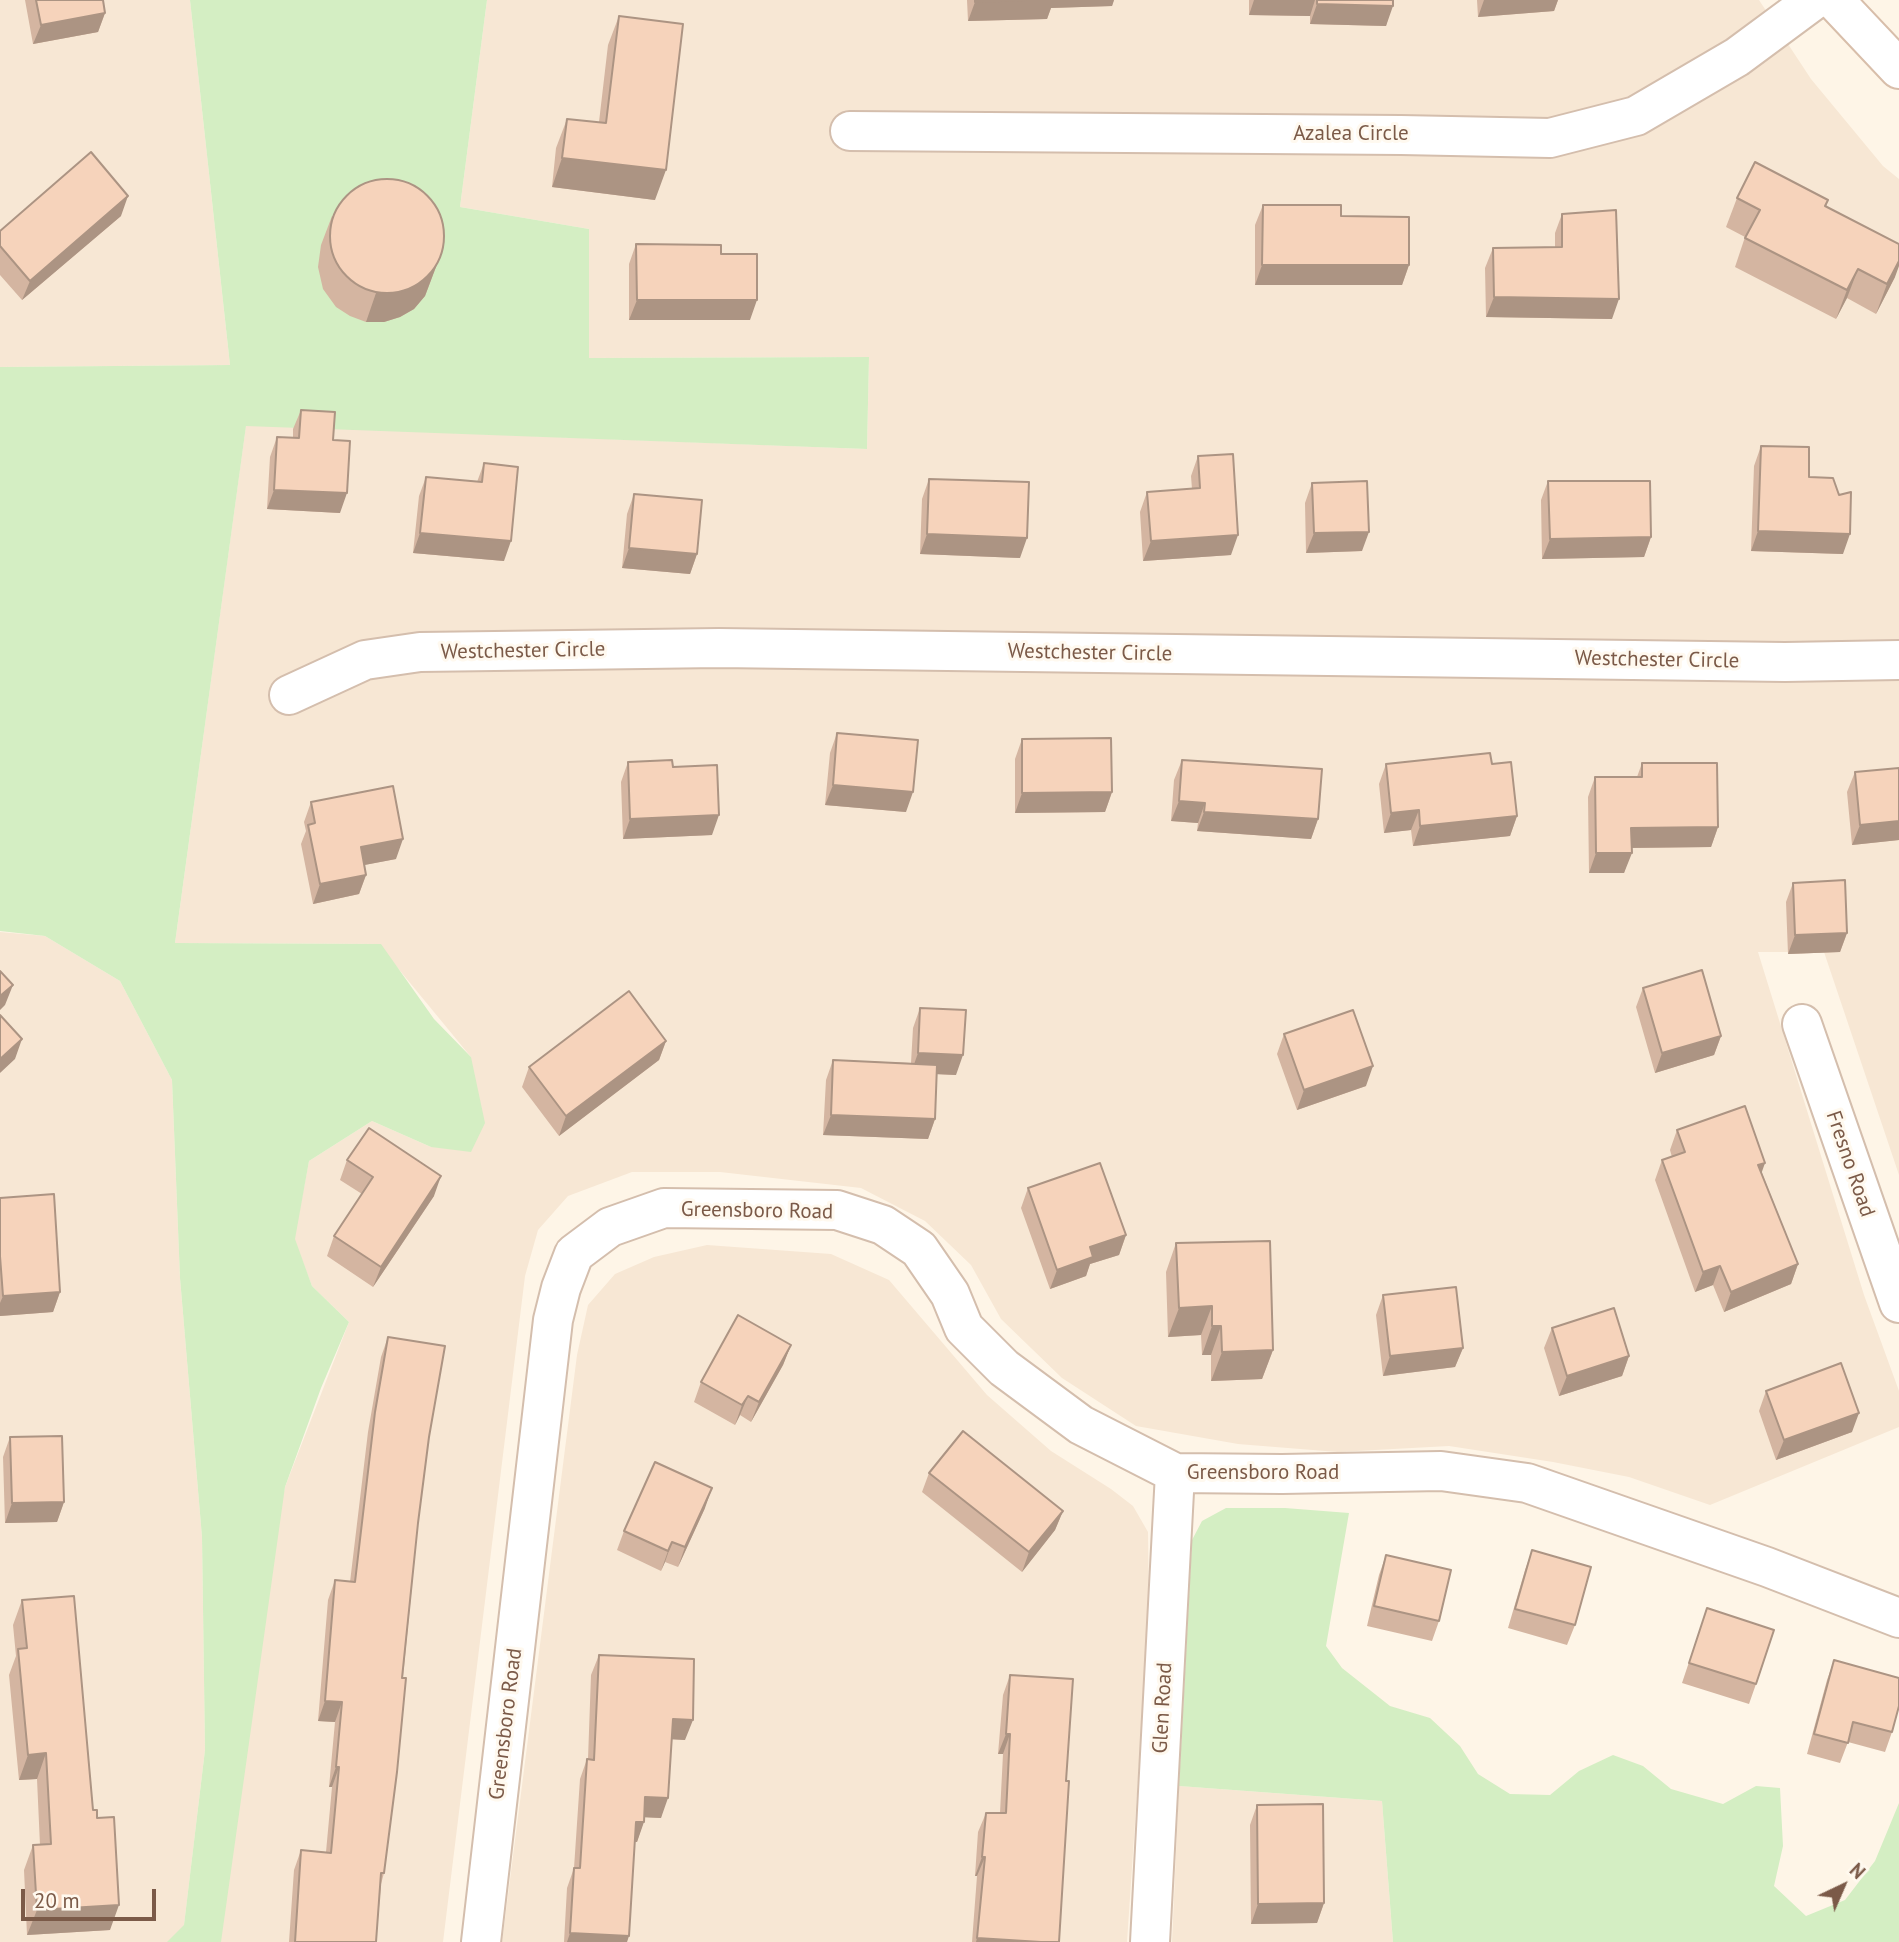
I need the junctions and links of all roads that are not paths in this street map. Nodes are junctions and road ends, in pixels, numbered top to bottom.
1 (1814, 0) edge
2 (1834, 0) edge
3 (1899, 69) edge
4 (850, 131) dead end
5 (1899, 660) edge
6 (289, 695) dead end
7 (1802, 1024) dead end
8 (1899, 1303) edge
9 (1175, 1473) junction
10 (1899, 1618) edge
11 (481, 1942) edge
12 (1150, 1942) edge

1 - 4 street, Azalea Circle
2 - 3 street
5 - 6 street, Westchester Circle
7 - 8 street, Fresno Road
9 - 10 street, Greensboro Road
9 - 11 street, Greensboro Road
9 - 12 street, Glen Road

